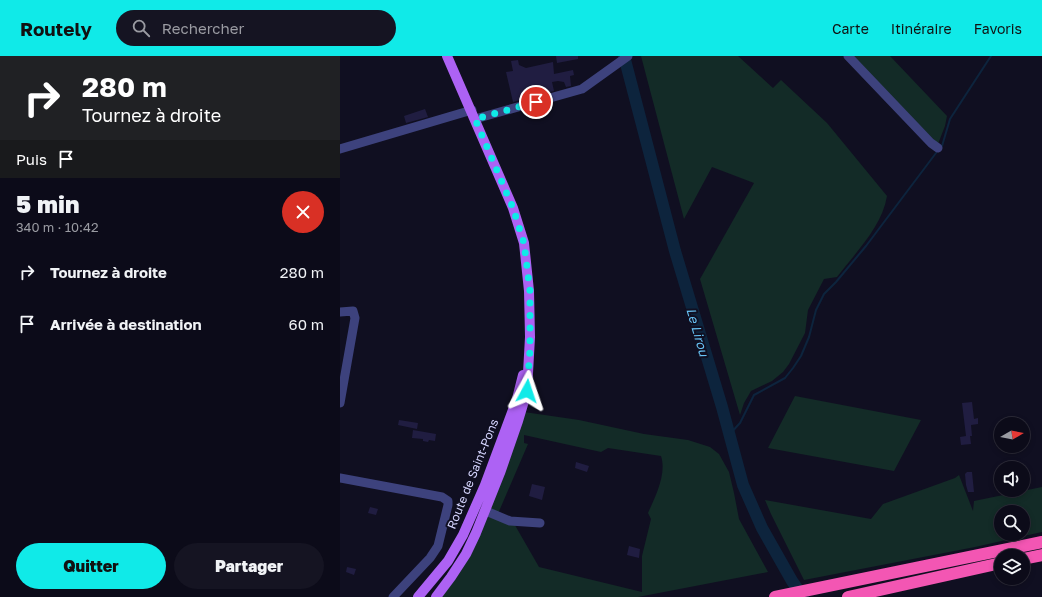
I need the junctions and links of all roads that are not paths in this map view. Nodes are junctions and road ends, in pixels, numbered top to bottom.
1 (447, 56) edge
2 (628, 56) edge
3 (848, 56) edge
4 (473, 115) junction
5 (938, 148) dead end
6 (340, 149) edge
7 (340, 312) edge
8 (530, 350) junction
9 (340, 403) edge
10 (340, 478) edge
11 (486, 511) junction
12 (540, 523) dead end
13 (1042, 542) edge
14 (1042, 555) edge
15 (1030, 558) edge
16 (994, 565) edge
17 (393, 597) edge
18 (418, 597) edge
19 (436, 597) edge
20 (775, 597) edge
21 (848, 597) edge

1 - 4 main road, Route de Saint-Pons
2 - 4 street
3 - 5 street
4 - 6 street
4 - 8 main road, Route de Saint-Pons
7 - 9 street
8 - 11 main road, Route de Saint-Pons
8 - 18 main road, Route de Saint-Pons
10 - 17 street
11 - 12 street
11 - 19 main road, Route de Saint-Pons
13 - 20 highway
14 - 15 highway
16 - 21 highway

